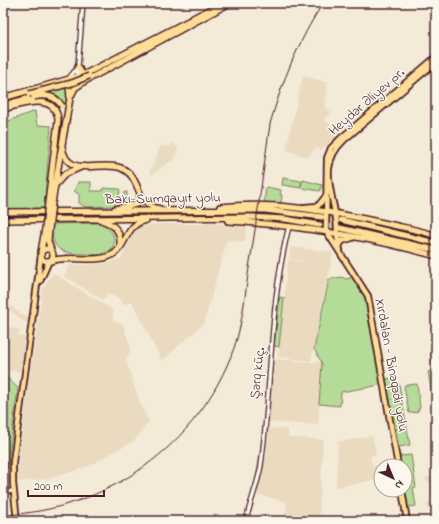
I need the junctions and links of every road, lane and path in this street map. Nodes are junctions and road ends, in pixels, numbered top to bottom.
1 (83, 3) edge
2 (222, 3) edge
3 (230, 3) edge
4 (194, 18) junction
5 (436, 57) edge
6 (436, 62) edge
7 (78, 67) junction
8 (80, 76) junction
9 (63, 81) junction
10 (85, 81) junction
11 (52, 84) junction
12 (75, 88) junction
13 (3, 98) edge
14 (70, 98) junction
15 (3, 102) edge
16 (3, 105) edge
17 (52, 106) junction
18 (3, 109) edge
19 (62, 146) junction
20 (82, 167) junction
21 (327, 172) junction
22 (54, 191) junction
23 (139, 193) junction
24 (326, 194) junction
25 (50, 203) junction
26 (274, 206) junction
27 (193, 210) junction
28 (173, 211) junction
29 (3, 212) edge
30 (88, 212) junction
31 (326, 212) junction
32 (335, 214) junction
33 (322, 217) tunnel mouth
34 (93, 218) junction
35 (152, 218) junction
36 (194, 219) junction
37 (3, 220) edge
38 (341, 220) tunnel mouth
39 (320, 225) tunnel mouth
40 (289, 226) junction
41 (340, 228) tunnel mouth
42 (47, 230) junction
43 (327, 233) junction
44 (336, 234) junction
45 (436, 236) edge
46 (363, 239) junction
47 (436, 243) edge
48 (120, 247) junction
49 (339, 249) junction
50 (436, 250) edge
51 (52, 251) junction
52 (41, 254) junction
53 (436, 256) edge
54 (74, 258) junction
55 (344, 259) junction
56 (50, 261) junction
57 (38, 290) junction
58 (397, 458) edge
59 (13, 491) junction
60 (3, 492) edge
61 (403, 498) edge
62 (17, 521) edge
63 (246, 521) edge
64 (407, 521) edge

1 - 7 street
2 - 4 highway
3 - 10 highway
4 - 8 highway
4 - 15 highway, bridge
5 - 21 main road, Heydər Əliyev pr.
6 - 21 main road, Heydər Əliyev pr.
7 - 8 highway
7 - 9 street
8 - 9 highway
8 - 10 highway
8 - 12 street
9 - 11 highway
9 - 14 highway
10 - 12 highway
11 - 13 highway
11 - 17 highway
12 - 14 highway
14 - 19 highway
16 - 22 highway, bridge
17 - 18 highway
17 - 25 highway
19 - 20 highway
19 - 22 highway
20 - 22 highway
20 - 23 highway
21 - 24 main road, Heydər Əliyev pr.
21 - 32 main road, Heydər Əliyev pr.
22 - 25 highway
23 - 28 highway
23 - 30 highway
24 - 26 main road
24 - 31 main road, Heydər Əliyev pr.
25 - 42 highway, bridge
26 - 27 highway
26 - 31 highway
27 - 28 highway, Bakı-Sumqayıt yolu
27 - 33 highway, Bakı-Sumqayıt yolu
28 - 30 highway, Bakı-Sumqayıt yolu
29 - 30 highway, Bakı-Sumqayıt yolu
31 - 32 highway
31 - 43 main road, Heydər Əliyev pr.
32 - 44 main road, Heydər Əliyev pr.
32 - 45 highway
34 - 35 highway, Bakı-Sumqayıt yolu
34 - 37 highway, Bakı-Sumqayıt yolu
34 - 48 highway
35 - 36 highway, Bakı-Sumqayıt yolu
35 - 48 highway
36 - 39 highway, Bakı-Sumqayıt yolu
36 - 40 highway
38 - 47 highway
40 - 43 highway
40 - 63 street, Şərq küç.
41 - 50 highway
42 - 51 highway
42 - 52 highway
43 - 44 highway
43 - 55 main road
44 - 46 highway
44 - 49 main road, Heydər Əliyev pr.
46 - 49 main road
46 - 53 highway
48 - 54 highway
49 - 55 main road, Heydər Əliyev pr.
51 - 52 highway
51 - 54 highway
51 - 56 highway
52 - 56 highway
52 - 57 main road
54 - 56 highway
55 - 58 main road, Xırdalan - Binəqədi yolu
56 - 57 main road
57 - 59 main road
59 - 60 street
59 - 62 main road
61 - 64 main road

